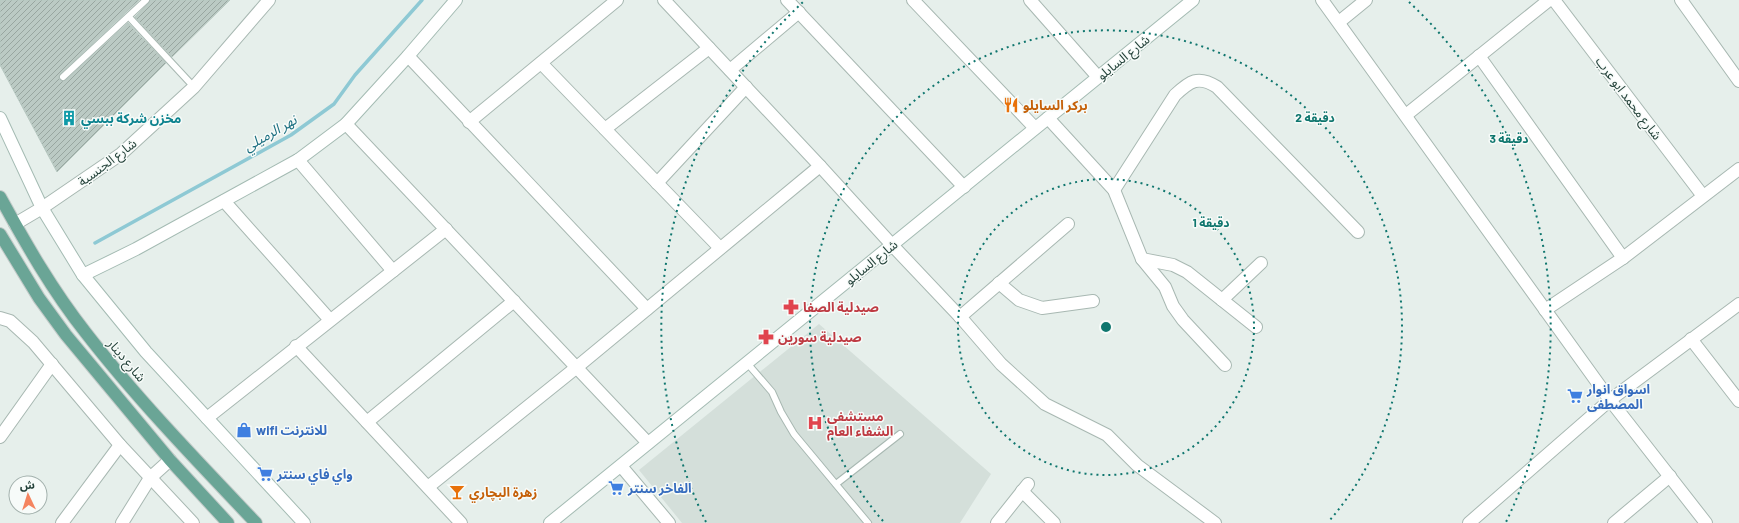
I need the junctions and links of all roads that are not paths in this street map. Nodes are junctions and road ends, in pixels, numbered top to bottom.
1 (146, 0) edge
2 (269, 0) edge
3 (456, 0) edge
4 (617, 0) edge
5 (664, 0) edge
6 (787, 0) edge
7 (913, 0) edge
8 (1030, 0) edge
9 (1193, 0) edge
10 (1322, 0) edge
11 (1366, 0) edge
12 (1549, 0) edge
13 (1554, 0) edge
14 (1681, 0) edge
15 (798, 12) junction
16 (128, 17) junction
17 (1339, 22) junction
18 (710, 48) junction
19 (408, 56) junction
20 (1479, 56) junction
21 (541, 63) junction
22 (730, 70) junction
23 (63, 77) dead end
24 (1098, 77) junction
25 (1739, 81) edge
26 (194, 87) junction
27 (746, 87) junction
28 (1406, 115) junction
29 (0, 118) edge
30 (1048, 118) junction
31 (469, 122) junction
32 (346, 124) junction
33 (1035, 128) junction
34 (605, 129) junction
35 (298, 160) junction
36 (820, 166) junction
37 (1739, 169) edge
38 (657, 182) junction
39 (964, 187) junction
40 (1114, 190) junction
41 (0, 196) edge
42 (1703, 196) junction
43 (224, 201) junction
44 (42, 208) junction
45 (15, 224) junction
46 (1068, 224) dead end
47 (446, 229) junction
48 (1358, 232) dead end
49 (0, 234) edge
50 (892, 245) junction
51 (720, 248) junction
52 (1623, 258) junction
53 (1142, 259) junction
54 (1261, 263) dead end
55 (393, 271) junction
56 (83, 275) junction
57 (1000, 283) junction
58 (1222, 300) junction
59 (514, 301) junction
60 (1093, 301) dead end
61 (1739, 304) edge
62 (647, 309) junction
63 (1545, 310) junction
64 (960, 317) junction
65 (0, 318) edge
66 (330, 320) junction
67 (1256, 327) dead end
68 (1692, 339) junction
69 (296, 346) junction
70 (747, 363) junction
71 (52, 364) junction
72 (1225, 365) dead end
73 (577, 367) junction
74 (1610, 400) junction
75 (1739, 401) edge
76 (207, 418) junction
77 (367, 422) junction
78 (900, 434) dead end
79 (0, 437) edge
80 (648, 443) junction
81 (120, 445) junction
82 (170, 460) junction
83 (621, 466) junction
84 (1670, 476) junction
85 (150, 478) junction
86 (836, 484) junction
87 (428, 487) junction
88 (62, 523) edge
89 (122, 523) edge
90 (193, 523) edge
91 (228, 523) edge
92 (256, 523) edge
93 (304, 523) edge
94 (461, 523) edge
95 (550, 523) edge
96 (669, 523) edge
97 (868, 523) edge
98 (996, 523) edge
99 (1054, 523) edge
100 (1215, 523) edge
101 (1469, 523) edge
102 (1614, 523) edge
103 (1706, 523) edge

1 - 16 lane
2 - 26 street, شارع الجنسية
3 - 19 street
4 - 21 street
5 - 18 street
6 - 15 street
7 - 33 street
8 - 24 street
9 - 24 street, شارع السايلو
10 - 17 street
11 - 17 street
12 - 20 street
13 - 42 street, شارع محمد ابو عرب
14 - 25 street
15 - 22 street
15 - 39 street
16 - 23 lane
16 - 26 lane
17 - 28 street
18 - 22 street
18 - 34 street
19 - 31 street
19 - 32 street
20 - 28 street
20 - 52 street
21 - 31 street
21 - 34 street
22 - 27 street
24 - 30 street, شارع السايلو
26 - 44 street, شارع الجنسية
27 - 36 street
27 - 38 street
28 - 63 street
29 - 44 street
30 - 33 street, شارع السايلو
30 - 40 street
31 - 62 street
32 - 35 street
32 - 47 street
33 - 39 street, شارع السايلو
34 - 38 street
35 - 43 street
35 - 55 street
36 - 50 street
36 - 51 street
37 - 42 street
38 - 51 street
39 - 50 street, شارع السايلو
40 - 48 street
40 - 53 street
41 - 45 main road, شارع دينار
42 - 52 street
43 - 56 street
43 - 66 street
44 - 45 street, شارع الجنسية
44 - 56 street
45 - 92 main road, شارع دينار
46 - 57 street
47 - 55 street
47 - 59 street
49 - 82 main road
50 - 64 street
50 - 70 street, شارع السايلو
51 - 62 street
52 - 63 street
53 - 58 street
53 - 72 street
54 - 58 street
55 - 66 street
56 - 76 street
57 - 60 street
57 - 64 street
58 - 67 street
59 - 73 street
59 - 77 street
61 - 68 street
62 - 73 street
63 - 74 street
64 - 100 street
65 - 71 street
66 - 69 street
68 - 74 street
68 - 75 street
69 - 76 street
69 - 77 street
70 - 80 street, شارع السايلو
70 - 86 lane
71 - 79 street
71 - 81 street
73 - 80 street
73 - 87 street
74 - 84 street
74 - 101 street
76 - 93 street
77 - 87 street
78 - 86 lane
80 - 83 street, شارع السايلو
81 - 85 street
81 - 88 street
82 - 85 street
82 - 91 main road
83 - 95 street, شارع السايلو
83 - 96 street
84 - 102 street
84 - 103 street
85 - 89 street
85 - 90 street
86 - 97 lane
87 - 94 street
98 - 99 street

